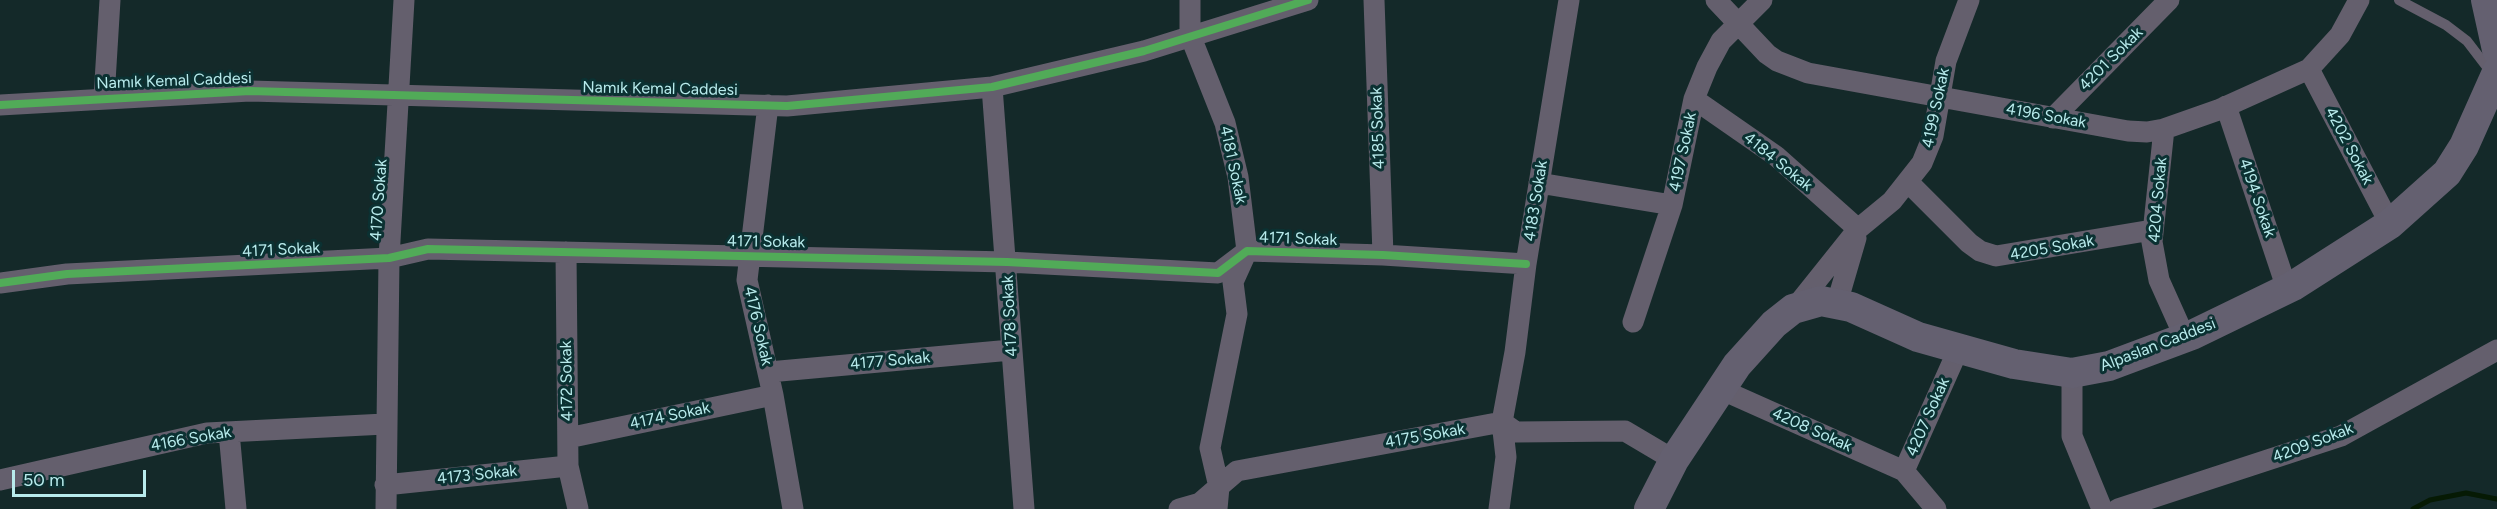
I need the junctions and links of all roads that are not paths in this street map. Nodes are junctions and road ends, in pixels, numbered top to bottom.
1 (110, 0) edge
2 (404, 0) edge
3 (1190, 0) edge
4 (1308, 0) edge
5 (1374, 0) edge
6 (1569, 0) edge
7 (1716, 0) edge
8 (1762, 0) edge
9 (1968, 0) edge
10 (2359, 0) edge
11 (2399, 0) edge
12 (2486, 0) edge
13 (2155, 5) edge
14 (1737, 23) junction
15 (1190, 35) junction
16 (2496, 66) edge
17 (2309, 69) junction
18 (992, 87) junction
19 (399, 96) junction
20 (1938, 97) junction
21 (104, 98) junction
22 (1694, 99) junction
23 (0, 105) edge
24 (768, 105) junction
25 (2226, 106) junction
26 (2053, 118) junction
27 (2164, 129) junction
28 (1908, 182) junction
29 (1539, 183) junction
30 (1672, 205) junction
31 (2390, 224) junction
32 (1858, 229) junction
33 (2152, 230) junction
34 (1247, 251) junction
35 (566, 252) junction
36 (751, 255) junction
37 (1383, 255) junction
38 (389, 258) junction
39 (1007, 262) junction
40 (1526, 264) junction
41 (0, 283) edge
42 (2287, 289) junction
43 (1837, 303) junction
44 (1793, 309) junction
45 (1633, 322) dead end
46 (2185, 338) junction
47 (1011, 350) junction
48 (1958, 350) junction
49 (2497, 350) edge
50 (769, 372) junction
51 (2072, 373) junction
52 (1720, 389) junction
53 (773, 395) junction
54 (1502, 422) junction
55 (385, 424) junction
56 (229, 432) junction
57 (568, 438) junction
58 (1674, 460) junction
59 (568, 466) junction
60 (1904, 471) junction
61 (0, 480) edge
62 (386, 485) junction
63 (1219, 487) junction
64 (236, 509) edge
65 (386, 509) edge
66 (578, 509) edge
67 (794, 509) edge
68 (1024, 509) edge
69 (1179, 509) edge
70 (1217, 509) edge
71 (1499, 509) edge
72 (1649, 509) edge
73 (1936, 509) edge
74 (2102, 509) edge
75 (2118, 509) edge

1 - 21 street
2 - 19 street, 4170 Sokak
3 - 15 street, 4181 Sokak
4 - 15 street, Namık Kemal Caddesi
5 - 37 street, 4185 Sokak
6 - 29 street, 4183 Sokak
7 - 14 street, 4196 Sokak
8 - 14 street, 4197 Sokak
9 - 20 street, 4199 Sokak
10 - 17 street, 4196 Sokak
11 - 16 lane
12 - 16 street
13 - 26 street, 4201 Sokak
14 - 20 street, 4196 Sokak
14 - 22 street, 4197 Sokak
15 - 18 street, Namık Kemal Caddesi
15 - 34 street, 4181 Sokak
16 - 31 street, Alpaslan Caddesi
17 - 25 street, 4196 Sokak
17 - 31 street, 4202 Sokak
18 - 24 street, Namık Kemal Caddesi
18 - 39 street, 4178 Sokak
19 - 21 street, Namık Kemal Caddesi
19 - 24 street, Namık Kemal Caddesi
19 - 38 street, 4170 Sokak
20 - 26 street, 4196 Sokak
20 - 28 street, 4199 Sokak
21 - 23 street, Namık Kemal Caddesi
22 - 30 street, 4197 Sokak
22 - 32 street, 4184 Sokak
24 - 36 street, 4176 Sokak
25 - 27 street, 4196 Sokak
25 - 42 street, 4194 Sokak
26 - 27 street, 4196 Sokak
27 - 33 street, 4204 Sokak
28 - 32 street, 4199 Sokak
28 - 33 street, 4205 Sokak
29 - 30 street
29 - 40 street, 4183 Sokak
30 - 45 street, 4197 Sokak
31 - 42 street, Alpaslan Caddesi
32 - 43 street
32 - 44 street, 4199 Sokak
33 - 46 street, 4204 Sokak
34 - 37 street, 4171 Sokak
34 - 39 street, 4171 Sokak
34 - 63 street
35 - 36 street, 4171 Sokak
35 - 38 street, 4171 Sokak
35 - 57 street, 4172 Sokak
36 - 39 street, 4171 Sokak
36 - 50 street, 4176 Sokak
37 - 40 street, 4171 Sokak
38 - 41 street, 4171 Sokak
38 - 55 street, 4170 Sokak
39 - 47 street, 4178 Sokak
40 - 54 street, 4183 Sokak
42 - 46 street, Alpaslan Caddesi
43 - 44 street, Alpaslan Caddesi
43 - 48 street, Alpaslan Caddesi
44 - 52 street, Alpaslan Caddesi
46 - 51 street, Alpaslan Caddesi
47 - 50 street, 4177 Sokak
47 - 68 street, 4178 Sokak
48 - 51 street, Alpaslan Caddesi
48 - 60 street, 4207 Sokak
49 - 75 street, 4209 Sokak
50 - 53 street, 4176 Sokak
51 - 74 street
52 - 58 street, Alpaslan Caddesi
52 - 60 street, 4208 Sokak
53 - 57 street, 4174 Sokak
53 - 67 street, 4176 Sokak
54 - 58 street
54 - 63 street, 4175 Sokak
54 - 71 street, 4183 Sokak
55 - 56 street, 4166 Sokak
55 - 62 street, 4170 Sokak
56 - 61 street, 4166 Sokak
56 - 64 street
57 - 59 street, 4172 Sokak
58 - 72 street, Alpaslan Caddesi
59 - 62 street, 4173 Sokak
59 - 66 street, 4172 Sokak
60 - 73 street, 4207 Sokak
62 - 65 street, 4170 Sokak
63 - 69 street, 4175 Sokak
63 - 70 street

